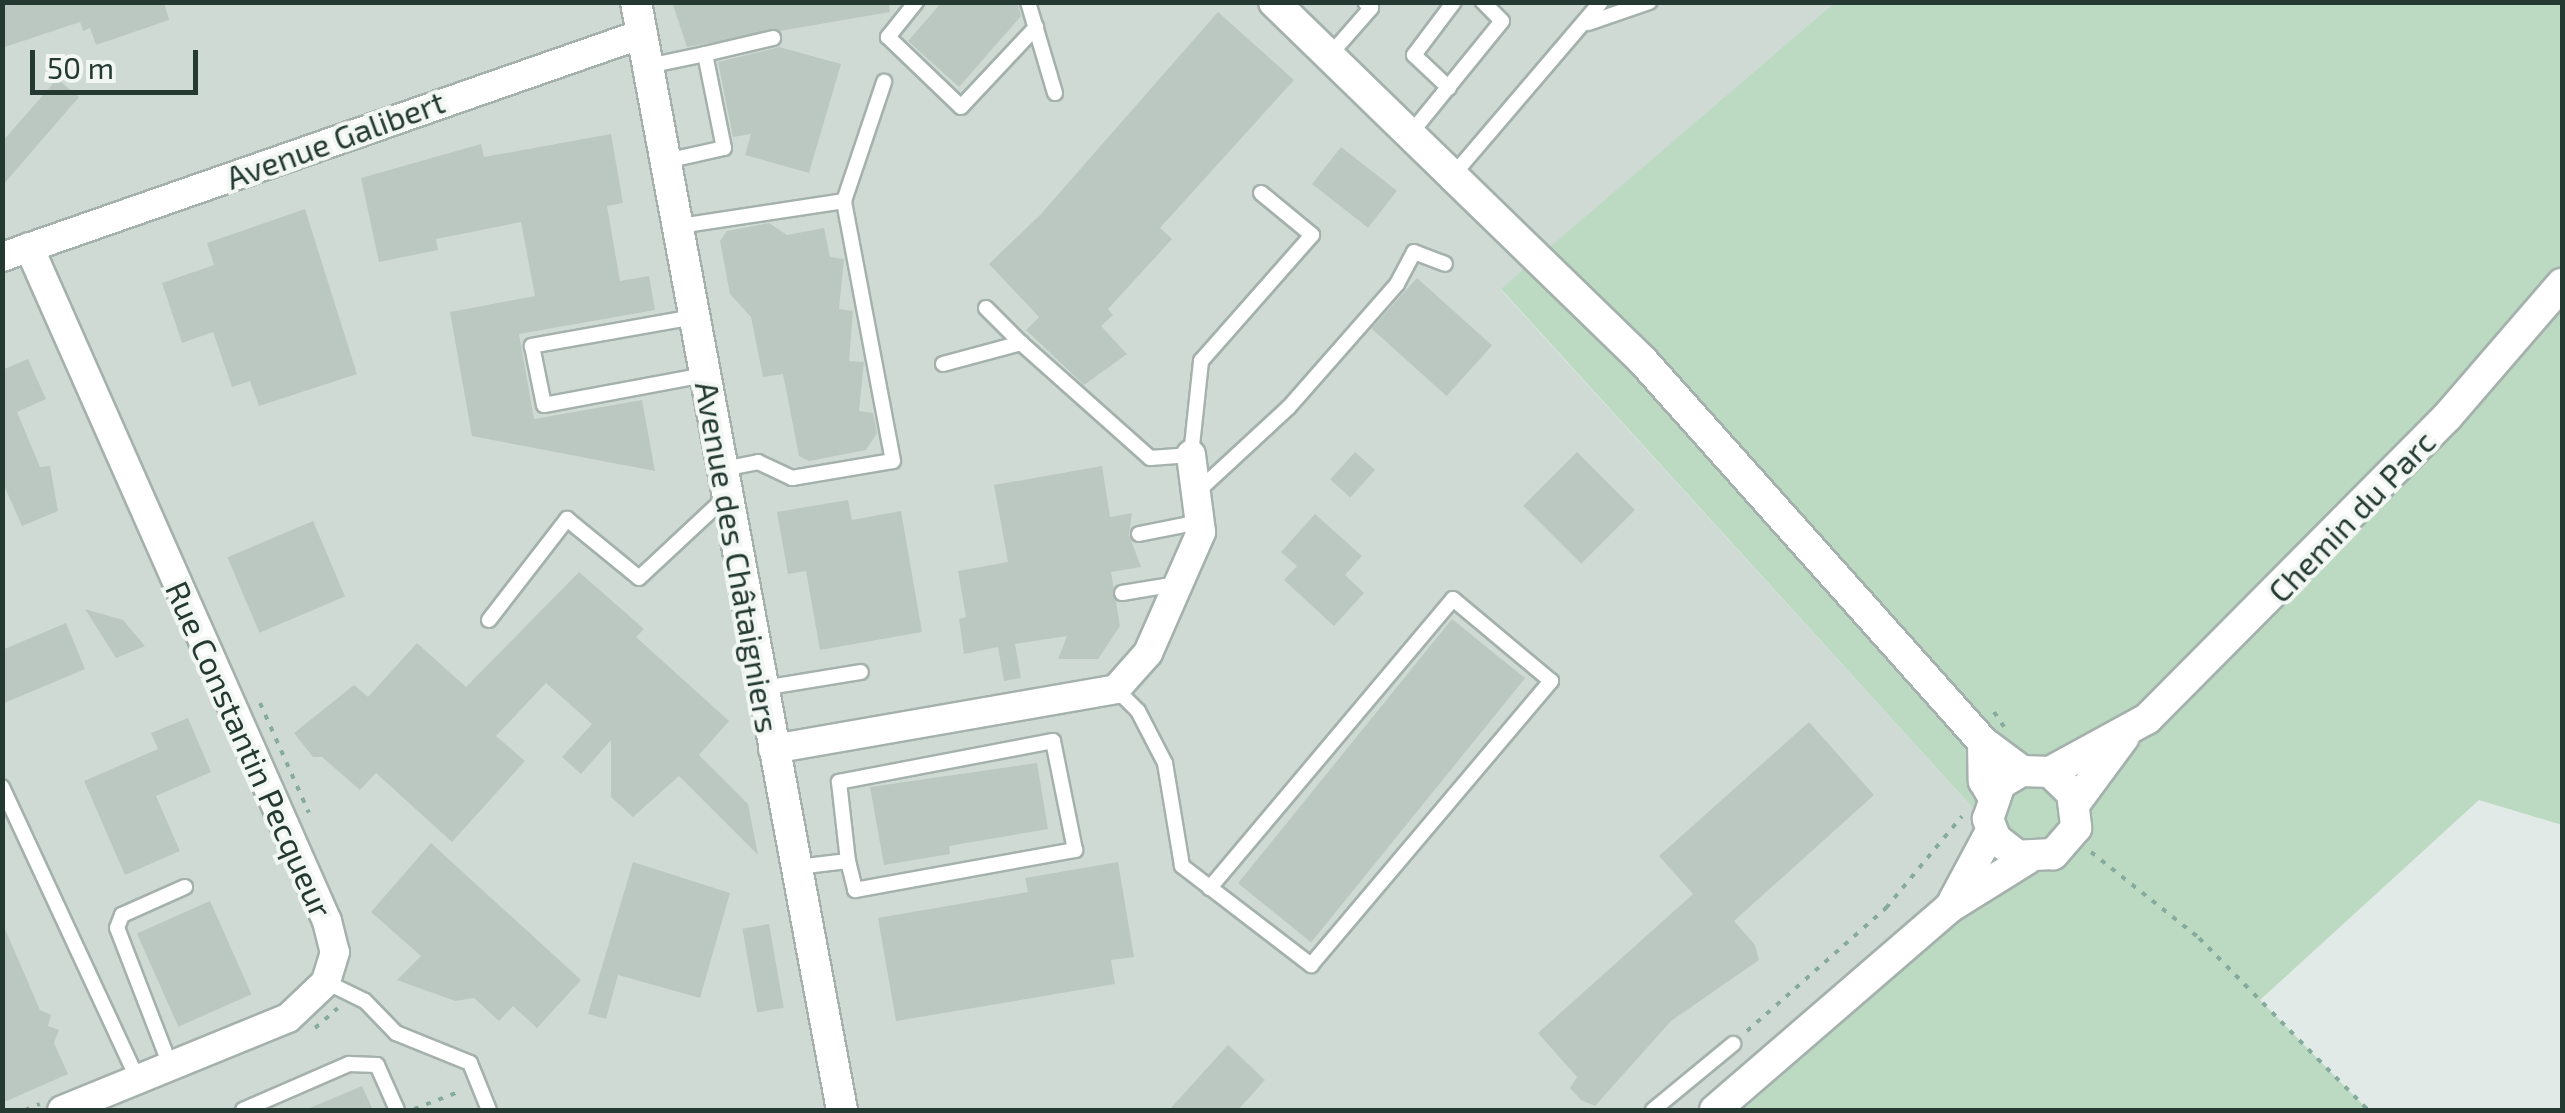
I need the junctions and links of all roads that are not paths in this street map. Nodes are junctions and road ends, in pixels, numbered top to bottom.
1 (636, 2) edge
2 (916, 2) edge
3 (1028, 2) edge
4 (1274, 2) edge
5 (1454, 2) edge
6 (1482, 2) edge
7 (1601, 2) edge
8 (1649, 2) edge
9 (1370, 4) edge
10 (1588, 23) junction
11 (1036, 27) junction
12 (642, 34) junction
13 (773, 38) dead end
14 (705, 54) junction
15 (1329, 56) junction
16 (648, 66) junction
17 (884, 82) dead end
18 (1449, 88) junction
19 (1055, 93) dead end
20 (1410, 133) junction
21 (666, 161) junction
22 (1454, 174) junction
23 (1260, 193) dead end
24 (844, 201) junction
25 (678, 226) junction
26 (16, 252) edge
27 (1446, 264) dead end
28 (2562, 284) edge
29 (986, 308) dead end
30 (695, 317) junction
31 (1020, 344) junction
32 (943, 364) dead end
33 (705, 375) junction
34 (1192, 456) junction
35 (725, 482) junction
36 (1196, 493) junction
37 (1199, 522) junction
38 (1139, 534) dead end
39 (1178, 584) junction
40 (1122, 593) dead end
41 (489, 620) dead end
42 (860, 672) dead end
43 (762, 688) junction
44 (1116, 689) junction
45 (2126, 734) junction
46 (1983, 742) junction
47 (773, 749) junction
48 (2036, 771) junction
49 (2, 787) edge
50 (1992, 795) junction
51 (2076, 802) junction
52 (1991, 831) junction
53 (2027, 859) junction
54 (848, 861) junction
55 (796, 867) junction
56 (184, 887) dead end
57 (1210, 888) junction
58 (1950, 907) junction
59 (326, 982) junction
60 (1732, 1044) road end
61 (170, 1065) junction
62 (136, 1078) junction
63 (52, 1106) edge
64 (243, 1110) edge
65 (397, 1110) edge
66 (489, 1110) edge
67 (842, 1110) edge
68 (1652, 1110) edge
69 (1715, 1110) edge

1 - 12 street, Avenue des Châtaigniers
2 - 11 lane
3 - 11 lane
4 - 15 street
5 - 18 lane
6 - 18 lane
7 - 10 lane
8 - 10 lane
9 - 15 lane
10 - 22 lane
11 - 19 lane
12 - 16 street, Avenue des Châtaigniers
12 - 26 street, Avenue Galibert
13 - 14 lane
14 - 16 lane
14 - 21 lane
15 - 20 street
16 - 21 street, Avenue des Châtaigniers
17 - 24 lane
18 - 20 lane
20 - 22 street
21 - 25 street, Avenue des Châtaigniers
22 - 46 street
23 - 34 lane
24 - 25 lane
24 - 35 lane
25 - 30 street, Avenue des Châtaigniers
26 - 59 street, Rue Constantin Pecqueur
27 - 36 lane
28 - 45 street, Chemin du Parc
29 - 31 lane
30 - 33 street, Avenue des Châtaigniers
30 - 33 lane
31 - 32 lane
31 - 34 lane
33 - 35 street, Avenue des Châtaigniers
34 - 36 street
35 - 41 lane
35 - 43 street, Avenue des Châtaigniers
36 - 37 street
37 - 38 lane
37 - 39 street
39 - 40 lane
39 - 44 street
42 - 43 lane
43 - 47 street, Avenue des Châtaigniers
44 - 47 street
44 - 57 lane
45 - 48 street
45 - 51 street
46 - 48 street
46 - 50 street
47 - 55 street, Avenue des Châtaigniers
48 - 50 street
48 - 51 street
49 - 62 lane
50 - 52 street
51 - 53 street
52 - 53 street
52 - 58 street
53 - 58 street
54 - 54 lane
54 - 55 lane
55 - 67 street, Avenue des Châtaigniers
56 - 61 lane
57 - 57 lane
58 - 69 street
59 - 61 street
59 - 66 lane
60 - 68 lane
61 - 62 street
62 - 63 street
64 - 65 lane

